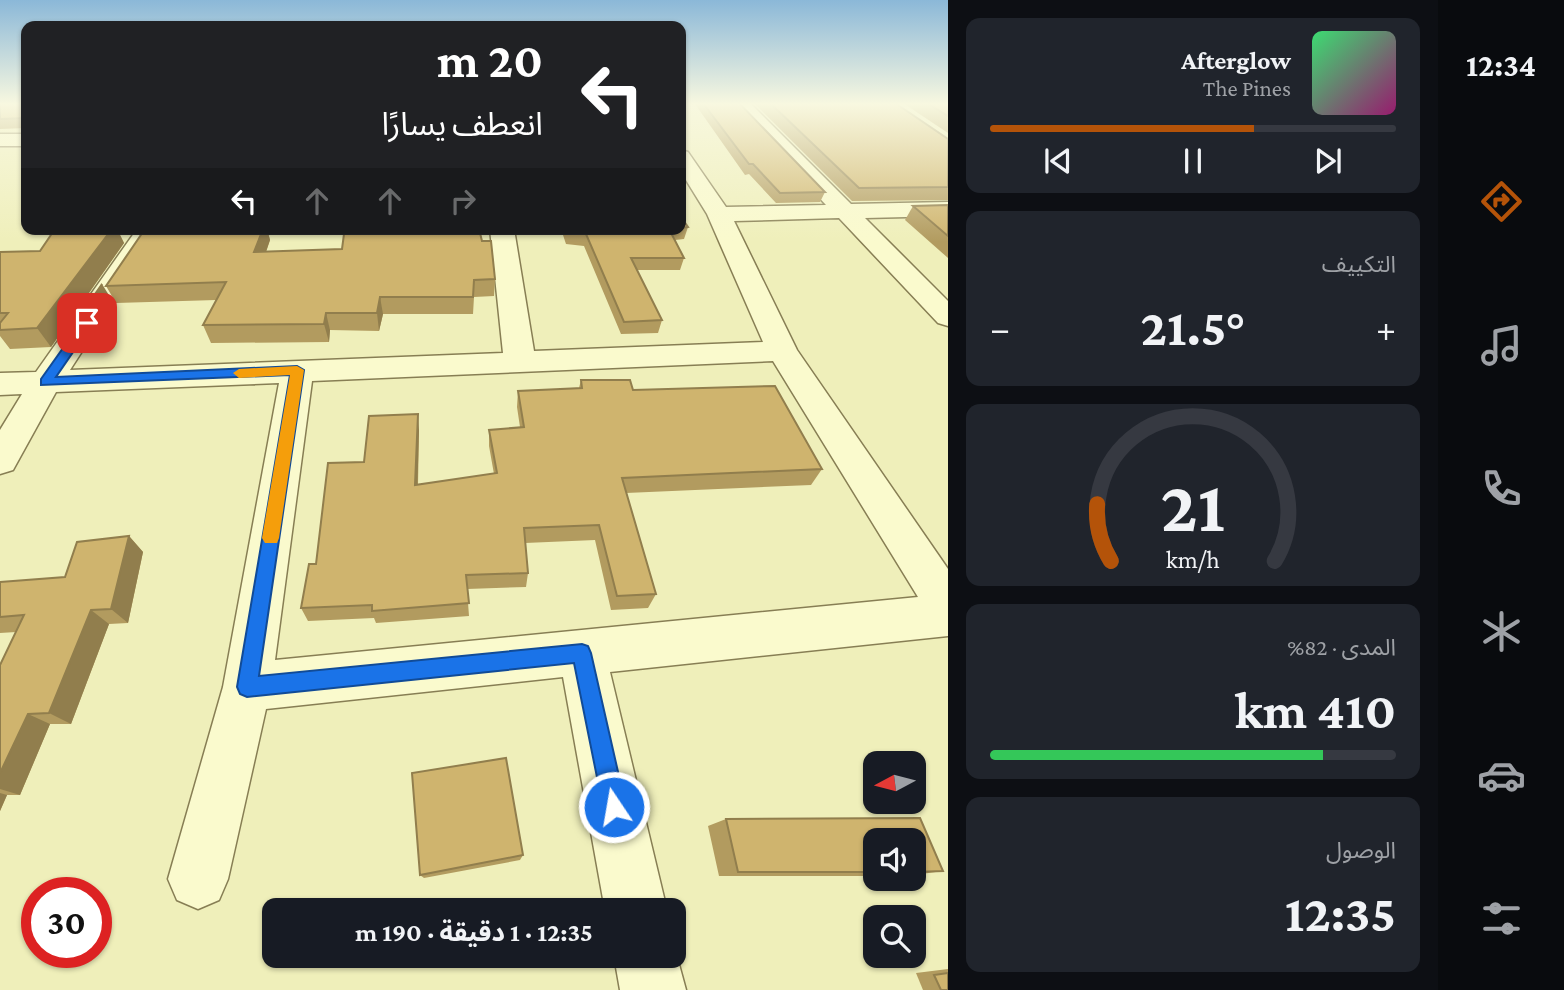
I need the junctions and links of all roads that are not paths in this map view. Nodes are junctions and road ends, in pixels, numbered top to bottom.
1 (784, 149) edge
2 (686, 164) edge
3 (948, 209) edge
4 (844, 211) junction
5 (719, 214) junction
6 (145, 235) edge
7 (503, 235) edge
8 (948, 317) edge
9 (782, 351) junction
10 (520, 361) junction
11 (297, 370) junction
12 (46, 382) junction
13 (0, 384) edge
14 (0, 460) edge
15 (948, 606) edge
16 (948, 615) edge
17 (582, 653) junction
18 (247, 687) junction
19 (198, 879) dead end
20 (633, 898) edge
21 (648, 968) edge
22 (653, 990) edge

1 - 4 street
2 - 5 street
3 - 4 street
4 - 5 street
4 - 8 street
5 - 9 street
6 - 12 street
7 - 10 street
9 - 10 street
9 - 15 street
10 - 11 street
11 - 12 street
11 - 18 street
12 - 13 street
12 - 14 street
16 - 17 street
17 - 18 street
17 - 20 street
18 - 19 street
21 - 22 street

